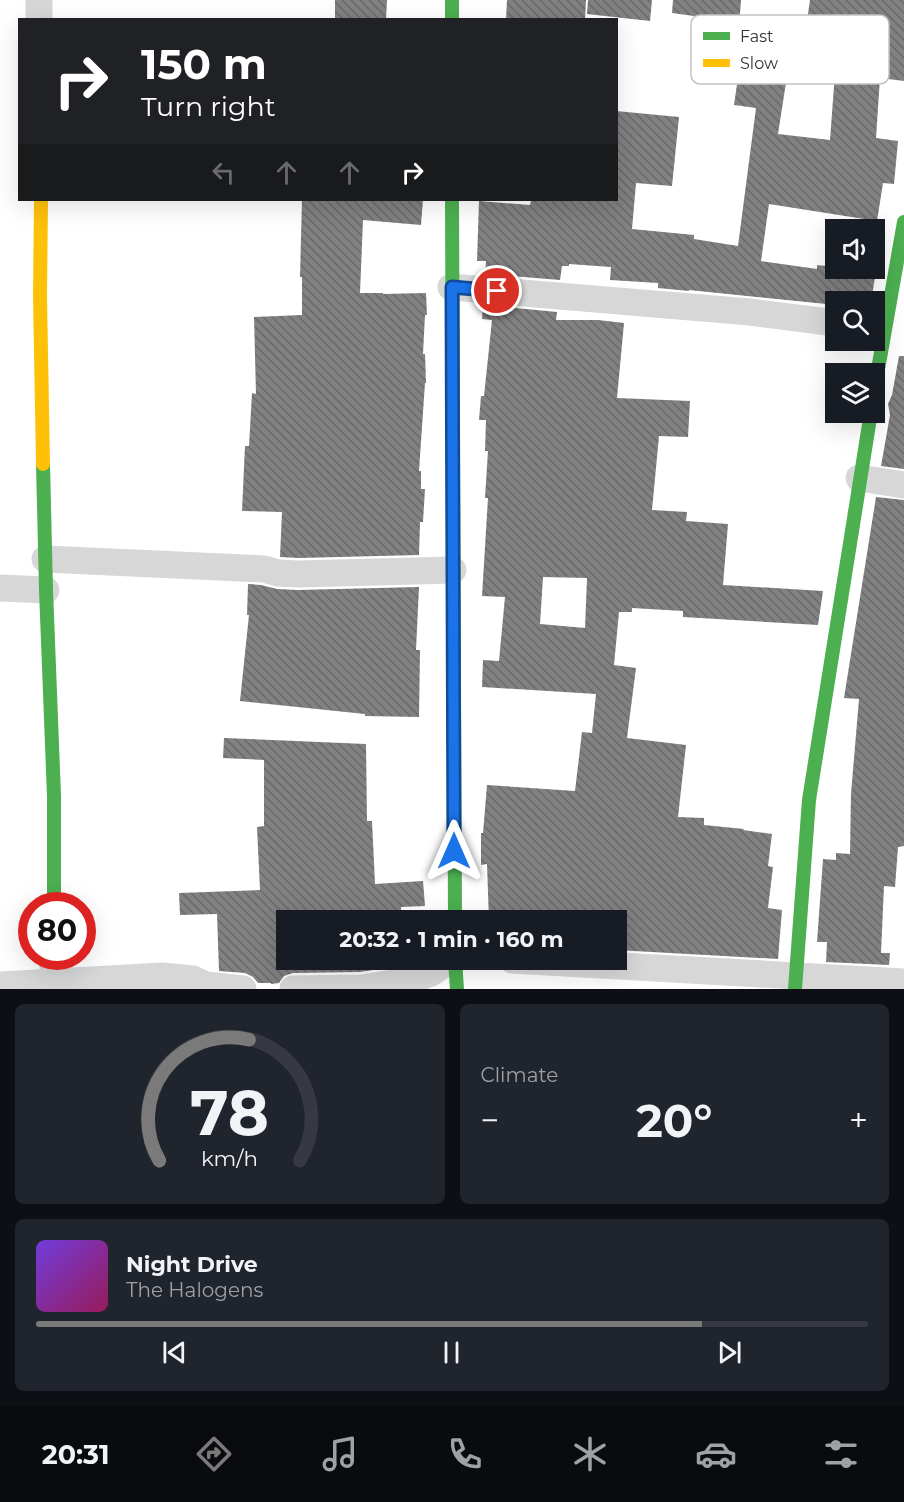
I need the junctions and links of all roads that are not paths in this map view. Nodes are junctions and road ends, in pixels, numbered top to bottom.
1 (39, 0) edge
2 (452, 0) edge
3 (39, 18) edge
4 (452, 18) edge
5 (41, 201) edge
6 (452, 201) edge
7 (904, 222) edge
8 (452, 287) junction
9 (885, 307) edge
10 (825, 322) edge
11 (869, 423) edge
12 (860, 478) junction
13 (904, 485) edge
14 (45, 559) junction
15 (453, 570) junction
16 (0, 588) edge
17 (46, 590) junction
18 (54, 892) edge
19 (455, 910) edge
20 (627, 969) edge
21 (435, 970) edge
22 (456, 970) edge
23 (53, 976) edge
24 (904, 982) edge
25 (796, 983) edge
26 (0, 985) edge
27 (243, 989) edge
28 (293, 989) edge
29 (457, 989) edge

1 - 3 street
2 - 4 main road
5 - 14 main road
6 - 8 main road
7 - 9 main road
8 - 10 street
8 - 15 main road
11 - 12 main road
12 - 13 street
12 - 25 main road
14 - 15 street
14 - 17 main road
15 - 19 main road
16 - 17 street
17 - 18 main road
20 - 25 street
21 - 28 street
22 - 29 main road
23 - 26 street
23 - 27 street
24 - 25 street

